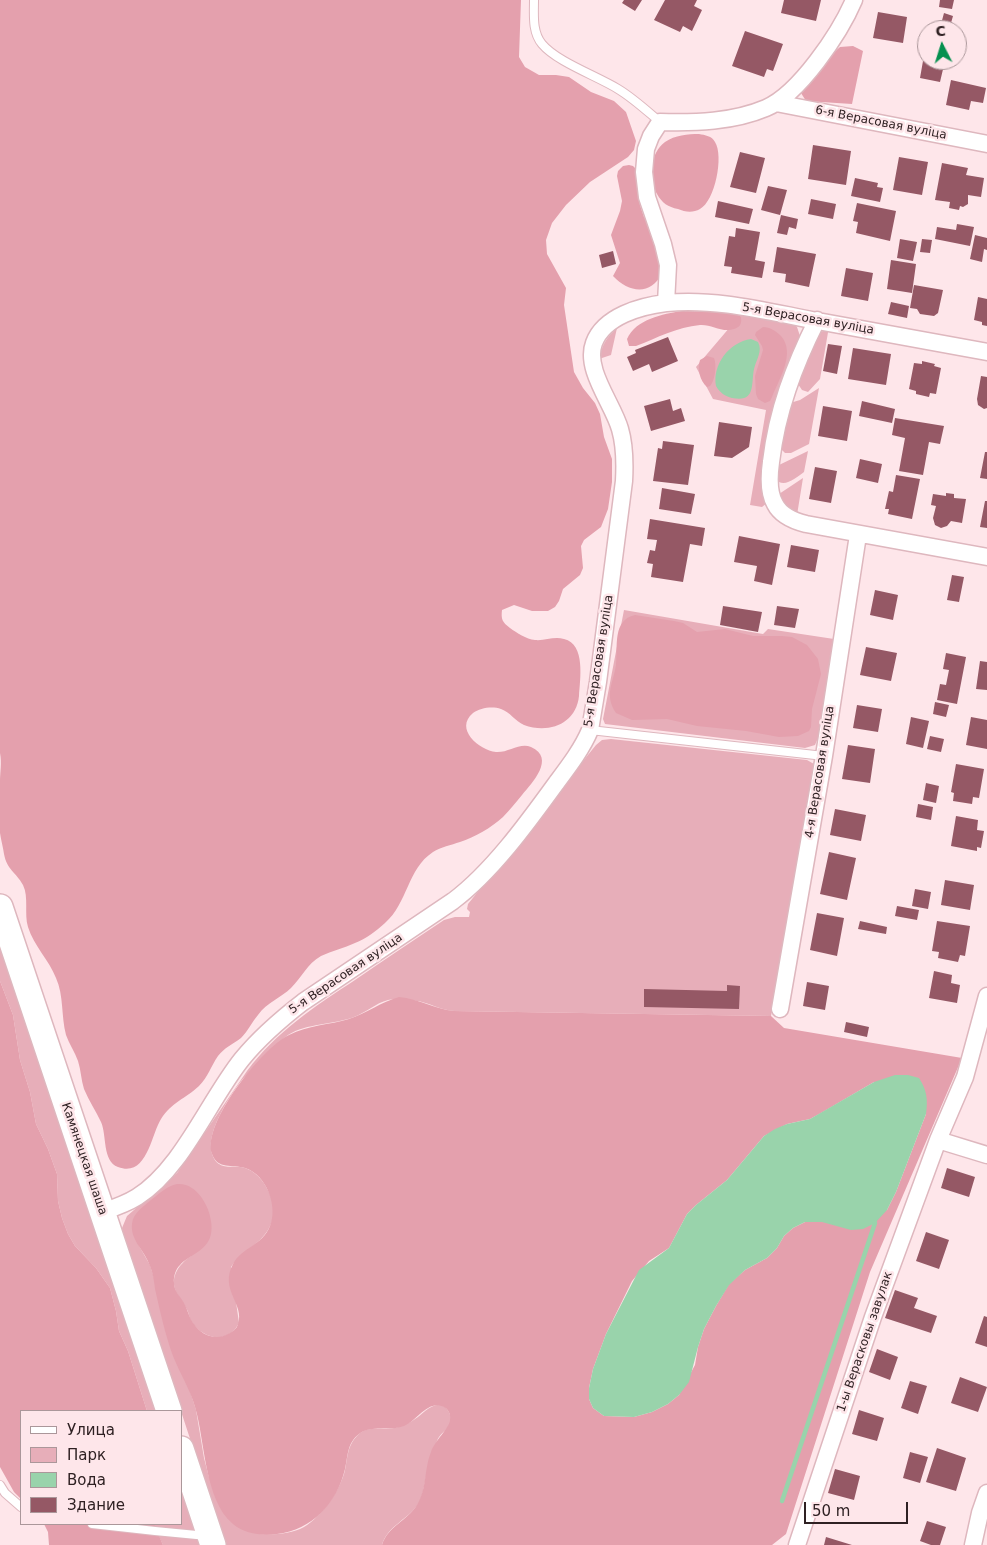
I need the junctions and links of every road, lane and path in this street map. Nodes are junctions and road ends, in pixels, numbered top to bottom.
1 (534, 0) edge
2 (854, 0) edge
3 (776, 103) junction
4 (660, 122) junction
5 (987, 144) edge
6 (666, 303) junction
7 (817, 320) junction
8 (987, 352) edge
9 (858, 535) junction
10 (987, 558) edge
11 (590, 730) junction
12 (824, 756) junction
13 (0, 908) edge
14 (987, 996) edge
15 (780, 1009) dead end
16 (938, 1140) junction
17 (987, 1155) edge
18 (102, 1212) junction
19 (169, 1410) edge
20 (182, 1452) edge
21 (0, 1485) edge
22 (987, 1493) edge
23 (20, 1506) edge
24 (100, 1525) edge
25 (212, 1540) edge
26 (797, 1545) edge
27 (973, 1545) edge

1 - 4 lane
2 - 3 street
3 - 4 street
3 - 5 street, 6-я Верасовая вуліца
4 - 6 street
6 - 7 street, 5-я Верасовая вуліца
6 - 11 street, 5-я Верасовая вуліца
7 - 8 street, 5-я Верасовая вуліца
7 - 9 street
9 - 10 street
9 - 12 street, 4-я Верасовая вуліца
11 - 12 lane
11 - 18 street, 5-я Верасовая вуліца
12 - 15 street, 4-я Верасовая вуліца
13 - 18 main road, Камянецкая шаша
14 - 16 street, 1-ы Верасковы завулак
16 - 17 street
16 - 26 street, 1-ы Верасковы завулак
18 - 19 main road, Камянецкая шаша
20 - 25 main road
21 - 23 lane
22 - 27 street
24 - 25 lane

